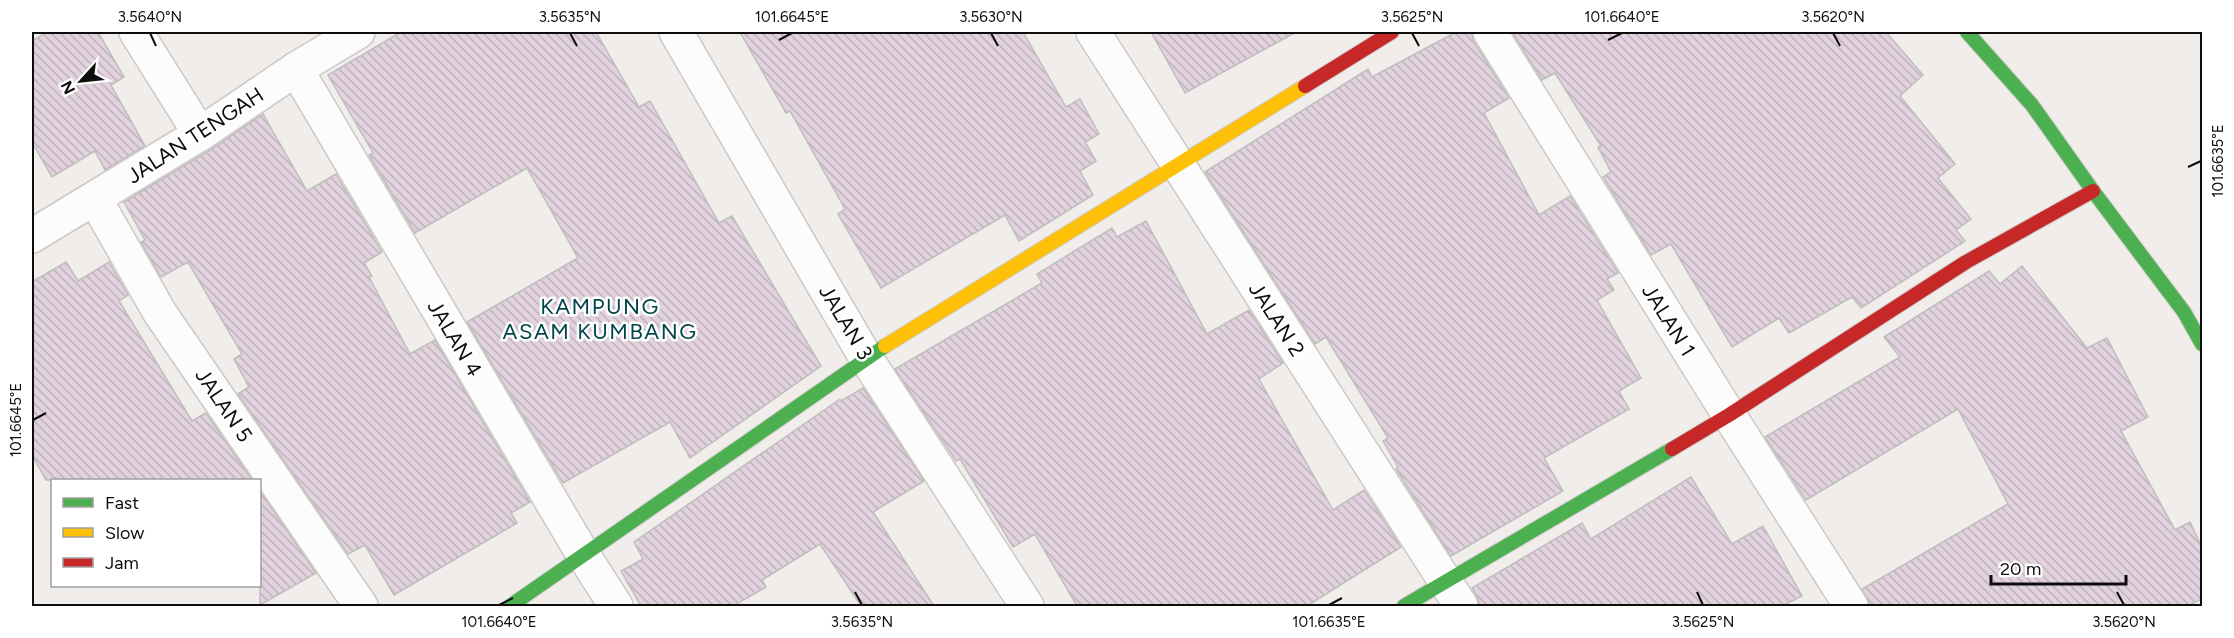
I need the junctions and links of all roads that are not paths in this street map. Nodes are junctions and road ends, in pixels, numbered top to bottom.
1 (136, 32) edge
2 (358, 32) edge
3 (676, 32) edge
4 (1093, 32) edge
5 (1392, 32) edge
6 (1490, 32) edge
7 (1967, 32) edge
8 (296, 69) junction
9 (200, 134) junction
10 (1178, 166) junction
11 (2093, 191) junction
12 (95, 199) junction
13 (32, 236) edge
14 (2202, 344) edge
15 (866, 358) junction
16 (1729, 415) junction
17 (584, 556) junction
18 (1454, 594) edge
19 (361, 606) edge
20 (510, 606) edge
21 (616, 606) edge
22 (1027, 606) edge
23 (1404, 606) edge
24 (1851, 606) edge

1 - 9 street
2 - 8 street, JALAN TENGAH
3 - 15 street, JALAN 3
4 - 10 street, JALAN 2
5 - 10 street
6 - 16 street, JALAN 1
7 - 11 street
8 - 9 street, JALAN TENGAH
8 - 17 street, JALAN 4
9 - 12 street, JALAN TENGAH
10 - 15 street
10 - 18 street, JALAN 2
11 - 14 street
11 - 16 street
12 - 13 street, JALAN TENGAH
12 - 19 street, JALAN 5
15 - 17 street
15 - 22 street, JALAN 3
16 - 18 street
16 - 24 street, JALAN 1
17 - 20 street
17 - 21 street, JALAN 4
18 - 23 street

